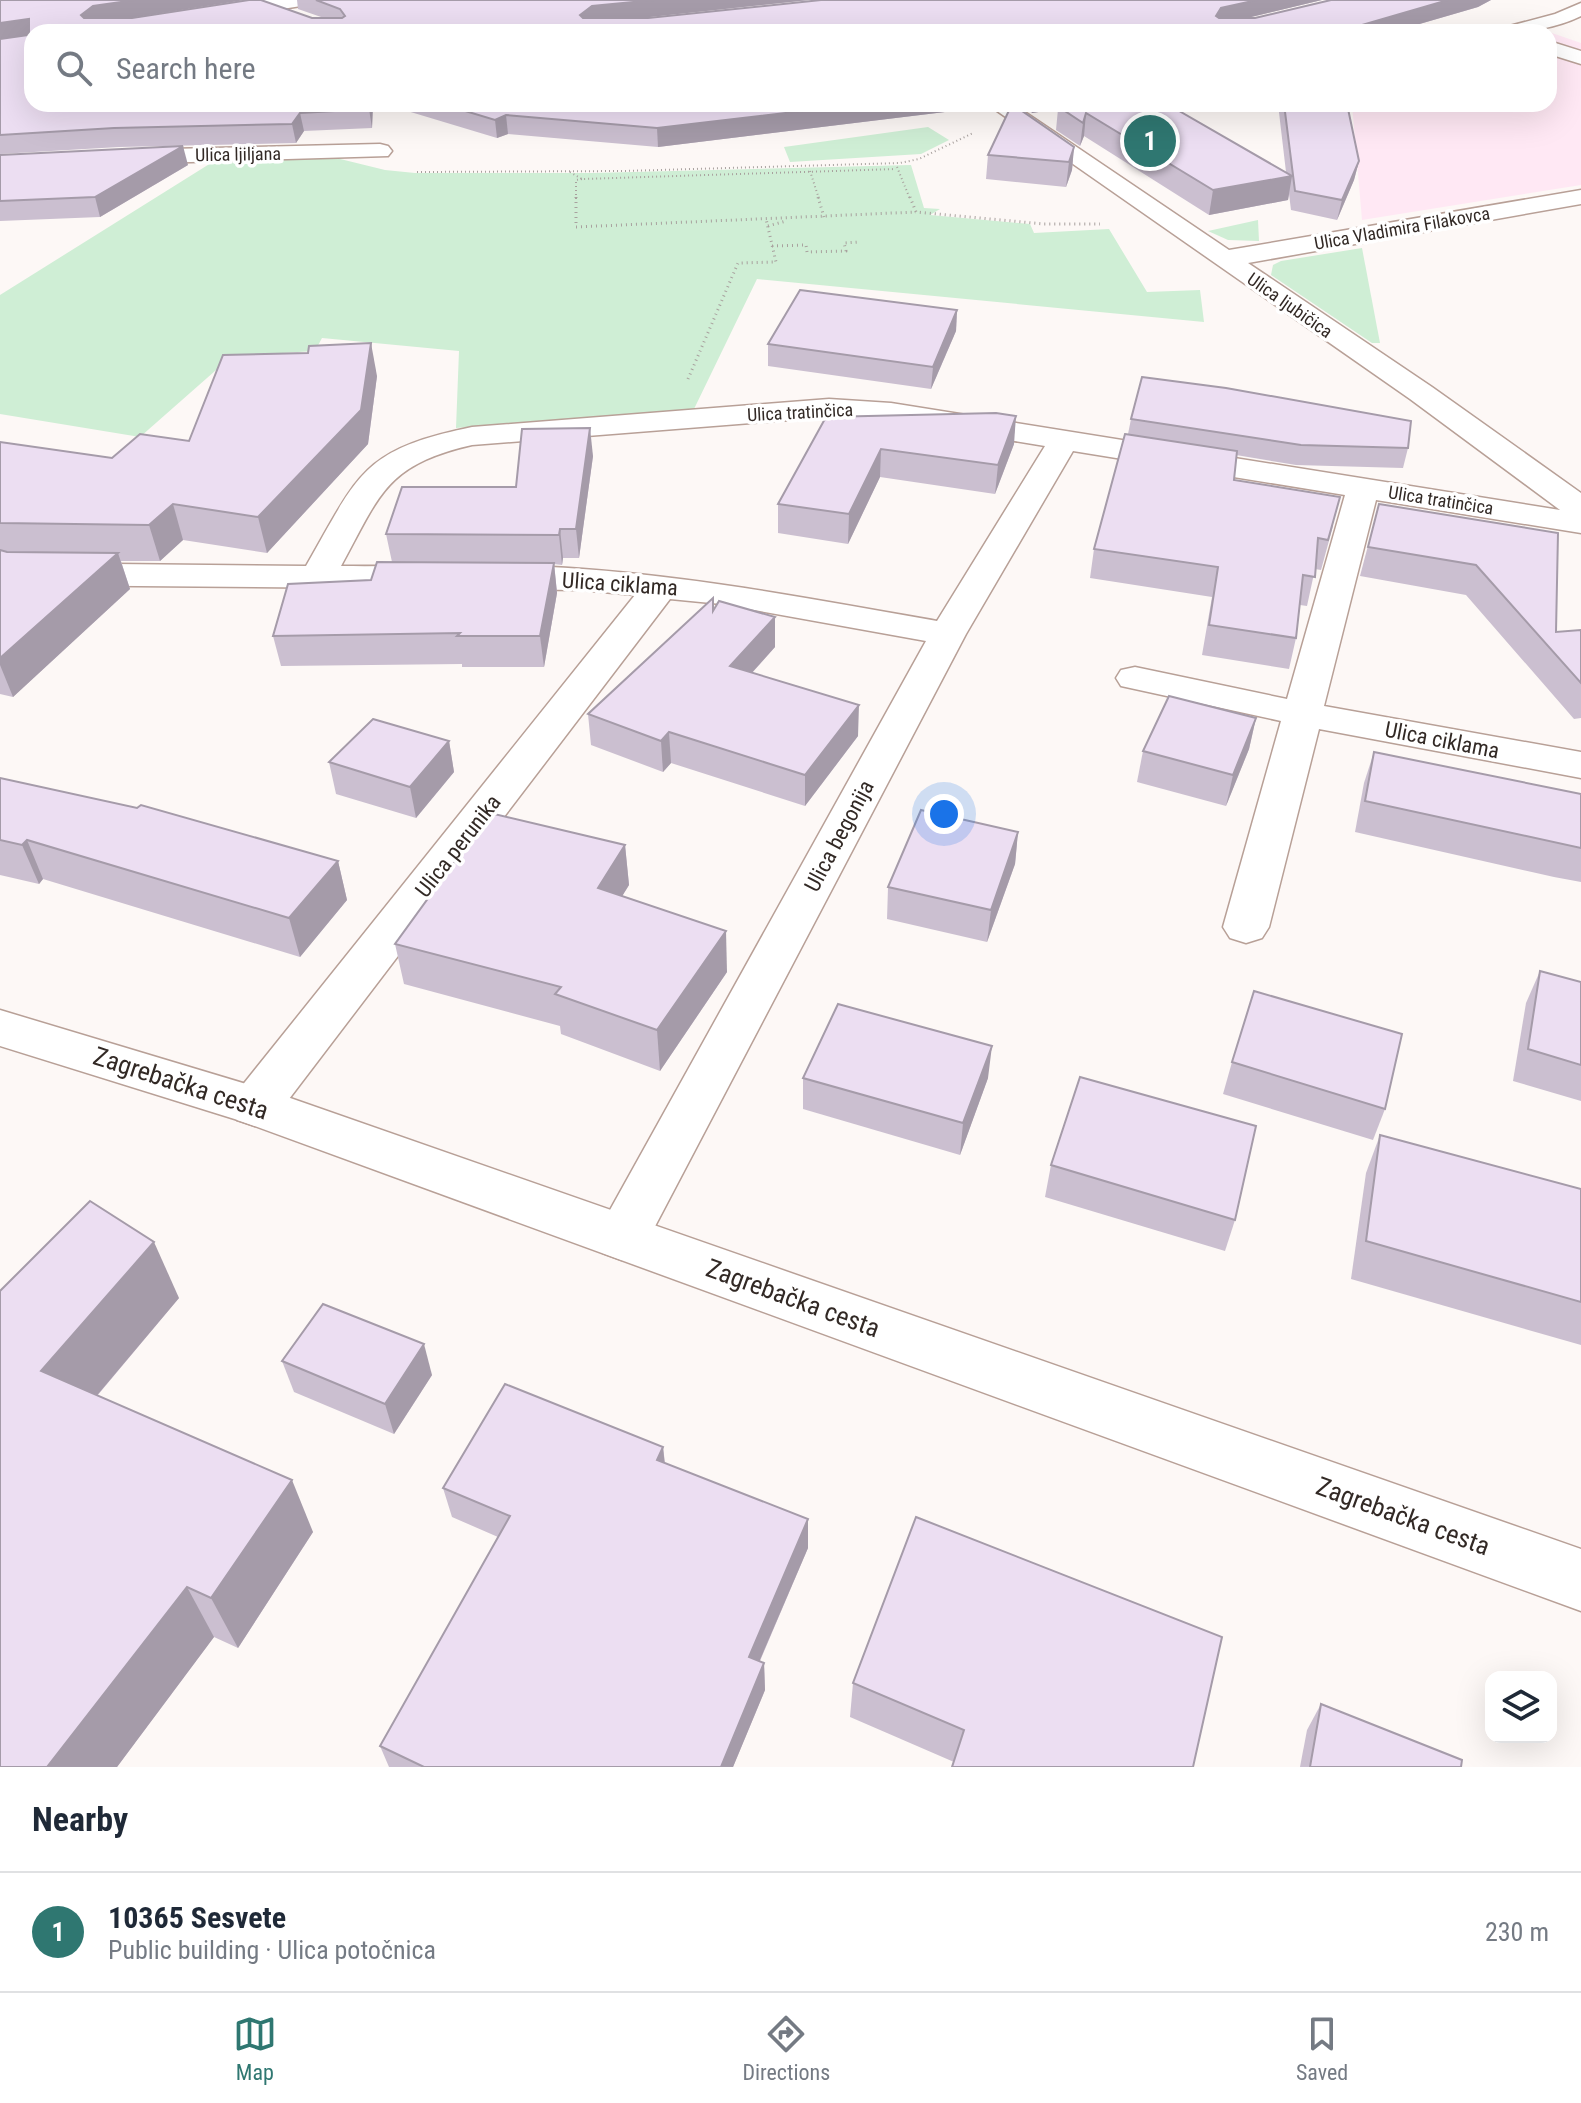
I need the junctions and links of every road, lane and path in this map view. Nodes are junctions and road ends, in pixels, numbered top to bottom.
1 (301, 0) edge
2 (254, 3) edge
3 (1581, 9) edge
4 (306, 21) edge
5 (1572, 21) edge
6 (141, 24) edge
7 (1557, 50) edge
8 (1581, 58) edge
9 (1014, 115) edge
10 (1066, 118) edge
11 (380, 151) dead end
12 (327, 152) junction
13 (104, 158) edge
14 (900, 163) junction
15 (896, 169) junction
16 (570, 171) junction
17 (810, 171) junction
18 (582, 179) junction
19 (1581, 197) edge
20 (916, 212) junction
21 (824, 217) junction
22 (795, 218) junction
23 (766, 219) junction
24 (1101, 224) dead end
25 (768, 226) junction
26 (860, 242) dead end
27 (772, 246) junction
28 (1224, 259) junction
29 (670, 420) junction
30 (1064, 440) junction
31 (1363, 488) junction
32 (1581, 509) edge
33 (1581, 523) edge
34 (0, 570) edge
35 (318, 575) junction
36 (661, 586) junction
37 (948, 634) junction
38 (1135, 678) dead end
39 (1303, 714) junction
40 (1581, 765) edge
41 (1246, 927) dead end
42 (0, 1028) edge
43 (255, 1106) junction
44 (622, 1237) junction
45 (1581, 1580) edge

1 - 2 street
2 - 4 street
2 - 6 street
3 - 5 street
7 - 8 street
9 - 10 street
9 - 14 path
9 - 28 street, Ulica ljubičica
11 - 12 street, Ulica ljiljana
12 - 13 street, Ulica ljiljana
12 - 16 path
14 - 15 path
14 - 16 path
15 - 17 path
15 - 20 path
16 - 18 path
17 - 18 path
17 - 21 path
18 - 23 path
19 - 28 street, Ulica Vladimira Filakovca
20 - 21 path
20 - 24 path
21 - 22 path
22 - 23 path
22 - 25 path
23 - 25 path
25 - 27 path
26 - 27 path
27 - 29 path
28 - 32 street, Ulica ljubičica
29 - 30 street, Ulica tratinčica
29 - 35 street, Ulica tratinčica
30 - 31 street, Ulica tratinčica
30 - 37 street, Ulica begonija
31 - 33 street, Ulica tratinčica
31 - 39 street
34 - 35 street, Ulica ciklama
35 - 36 street, Ulica ciklama
36 - 37 street, Ulica ciklama
36 - 43 street, Ulica perunika
37 - 44 street, Ulica begonija
38 - 39 street, Ulica ciklama
39 - 40 street, Ulica ciklama
39 - 41 street
42 - 43 street, Zagrebačka cesta
43 - 44 street, Zagrebačka cesta
44 - 45 street, Zagrebačka cesta

